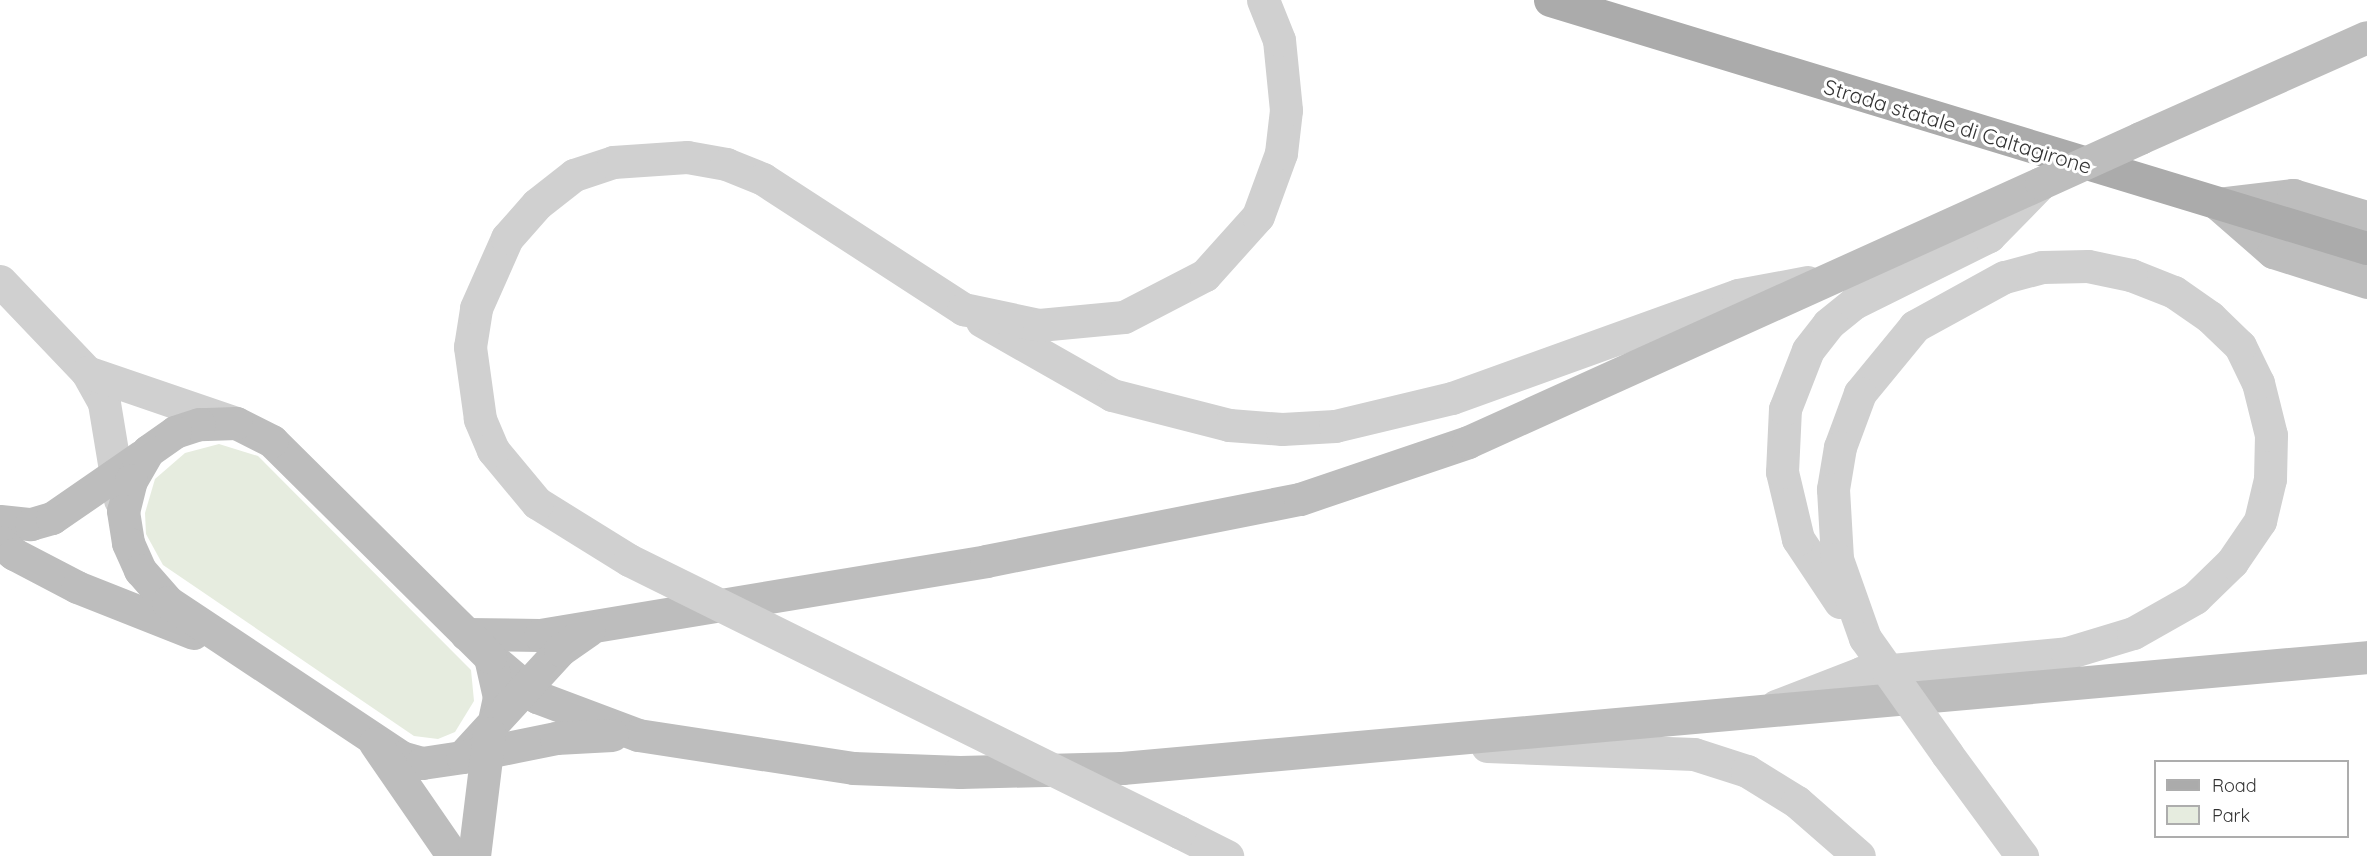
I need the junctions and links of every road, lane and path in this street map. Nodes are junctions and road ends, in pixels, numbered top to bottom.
1 (1263, 0) edge
2 (1550, 0) edge
3 (2367, 36) edge
4 (2041, 183) junction
5 (2218, 204) junction
6 (2367, 216) edge
7 (2367, 248) edge
8 (1830, 278) junction
9 (0, 281) edge
10 (2367, 282) edge
11 (963, 309) junction
12 (87, 372) junction
13 (236, 423) junction
14 (148, 452) junction
15 (116, 476) junction
16 (123, 511) junction
17 (0, 521) edge
18 (0, 542) edge
19 (595, 626) junction
20 (466, 634) junction
21 (1864, 638) junction
22 (236, 650) junction
23 (2363, 656) edge
24 (490, 657) junction
25 (524, 690) junction
26 (1770, 708) junction
27 (638, 735) junction
28 (483, 739) junction
29 (374, 741) junction
30 (1390, 743) junction
31 (453, 856) edge
32 (474, 856) edge
33 (1227, 856) edge
34 (1858, 856) edge
35 (2022, 856) edge

1 - 11 street
2 - 5 main road, Strada statale di Caltagirone
3 - 4 main road, bridge
4 - 8 main road
4 - 21 street
5 - 6 main road
5 - 7 main road, Strada statale di Caltagirone
5 - 10 main road
8 - 11 street
8 - 19 main road
9 - 12 street
11 - 33 street, bridge
12 - 13 street
12 - 15 street
13 - 14 main road
13 - 20 main road
14 - 15 main road
14 - 16 main road
15 - 16 street
15 - 17 main road
16 - 22 main road
18 - 22 main road
19 - 20 main road
19 - 25 main road
20 - 24 main road
21 - 26 street
21 - 35 street, bridge
22 - 29 main road
23 - 26 main road
24 - 25 main road
24 - 28 main road
25 - 27 main road
25 - 28 main road
26 - 30 main road
27 - 28 main road
27 - 30 main road
28 - 29 main road
28 - 32 main road
29 - 31 main road
30 - 34 street

